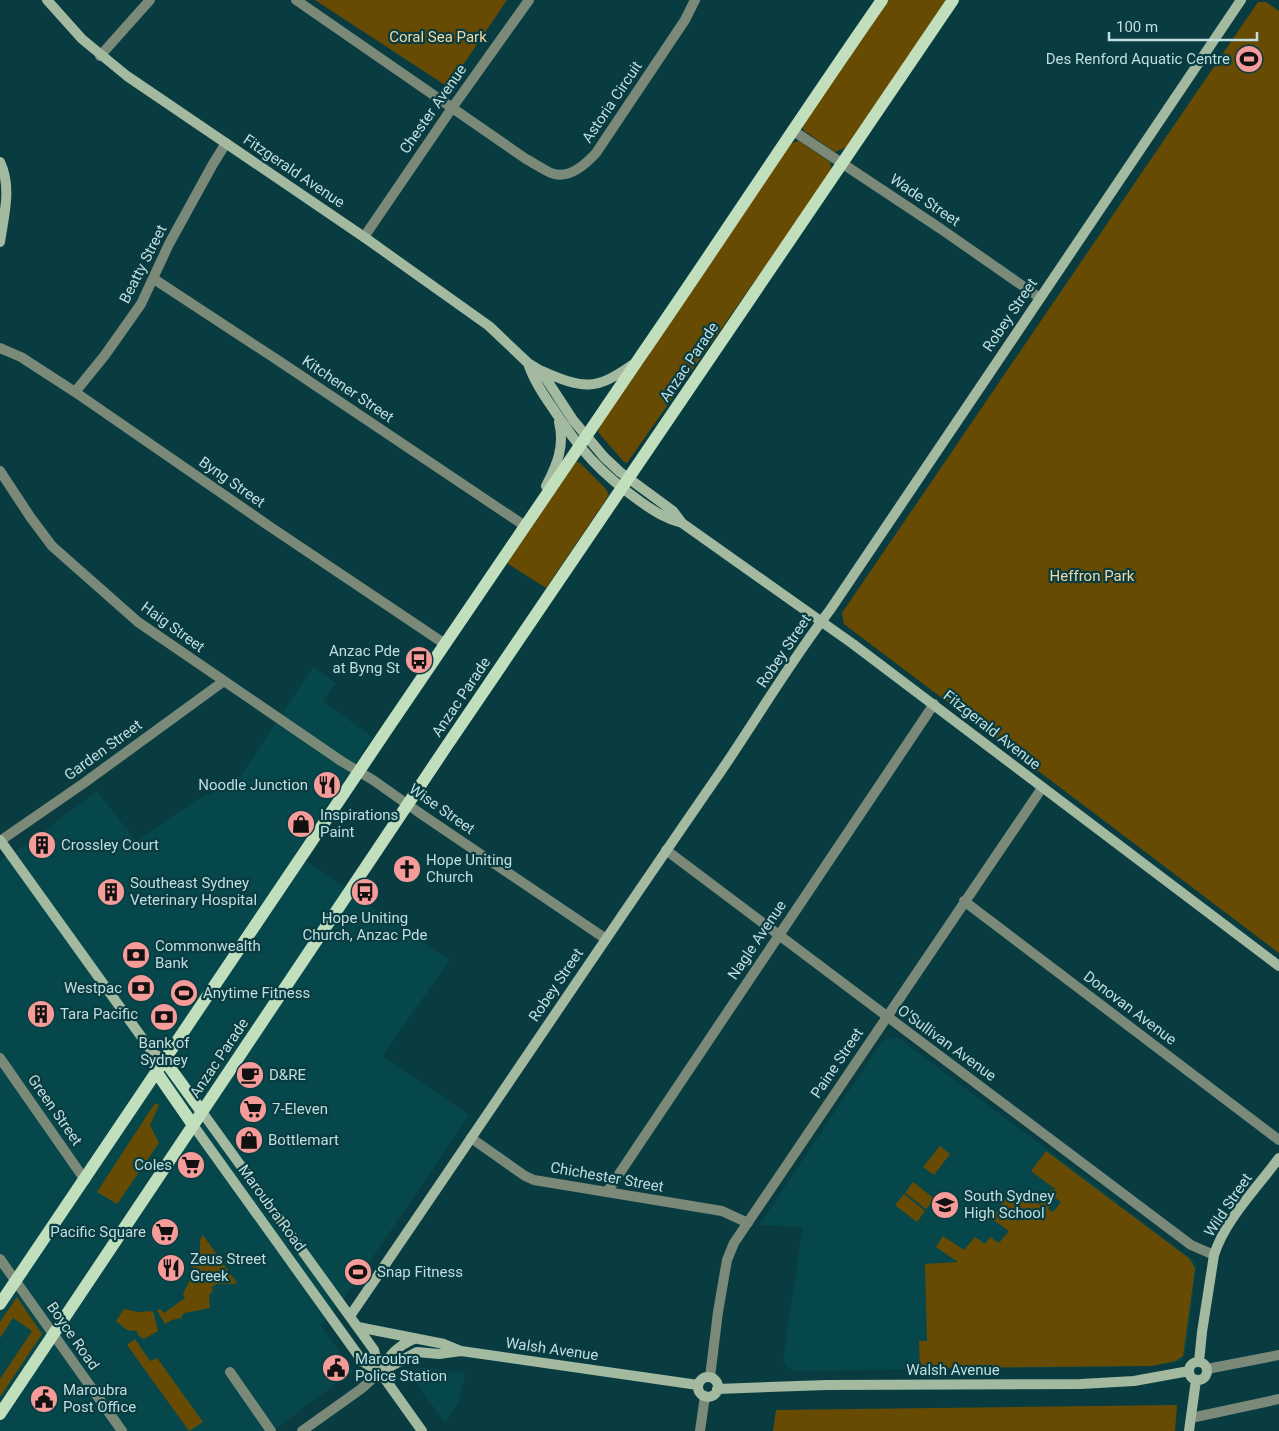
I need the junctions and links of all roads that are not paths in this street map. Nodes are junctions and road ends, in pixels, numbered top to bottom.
1 (47, 0) edge
2 (150, 0) edge
3 (296, 0) edge
4 (529, 0) edge
5 (695, 0) edge
6 (882, 0) edge
7 (953, 0) edge
8 (1241, 0) edge
9 (100, 56) junction
10 (452, 108) junction
11 (792, 130) junction
12 (226, 143) junction
13 (0, 162) edge
14 (843, 164) junction
15 (364, 237) junction
16 (0, 242) edge
17 (154, 280) junction
18 (1040, 298) junction
19 (0, 348) edge
20 (637, 362) junction
21 (528, 363) junction
22 (541, 371) junction
23 (75, 392) junction
24 (558, 417) junction
25 (582, 440) junction
26 (0, 471) edge
27 (625, 483) junction
28 (533, 514) junction
29 (525, 526) junction
30 (822, 620) junction
31 (445, 644) junction
32 (224, 681) junction
33 (934, 704) junction
34 (360, 772) junction
35 (1042, 788) junction
36 (409, 805) junction
37 (0, 840) edge
38 (666, 850) junction
39 (964, 901) junction
40 (778, 936) junction
41 (606, 939) junction
42 (1279, 966) edge
43 (886, 1017) junction
44 (153, 1053) junction
45 (0, 1058) edge
46 (165, 1061) junction
47 (157, 1073) junction
48 (202, 1112) junction
49 (193, 1125) junction
50 (471, 1138) junction
51 (1279, 1140) edge
52 (1279, 1158) edge
53 (85, 1180) junction
54 (606, 1192) junction
55 (748, 1222) junction
56 (1214, 1255) junction
57 (0, 1259) edge
58 (16, 1281) junction
59 (0, 1304) edge
60 (350, 1316) junction
61 (358, 1328) junction
62 (53, 1334) junction
63 (414, 1339) junction
64 (461, 1351) junction
65 (1279, 1355) edge
66 (1203, 1365) junction
67 (1189, 1371) junction
68 (230, 1372) dead end
69 (380, 1372) junction
70 (710, 1377) junction
71 (1196, 1380) junction
72 (698, 1385) junction
73 (718, 1389) junction
74 (705, 1396) junction
75 (1279, 1399) edge
76 (1191, 1413) junction
77 (0, 1414) edge
78 (122, 1431) edge
79 (271, 1431) edge
80 (302, 1431) edge
81 (422, 1431) edge
82 (700, 1431) edge
83 (1189, 1431) edge

1 - 9 street, Fitzgerald Avenue
2 - 9 street
3 - 10 street, Astoria Circuit
4 - 10 street, Chester Avenue
5 - 10 street, Astoria Circuit
6 - 11 main road
7 - 14 main road, Anzac Parade
8 - 18 street, Robey Street
9 - 12 street, Fitzgerald Avenue
10 - 15 street, Chester Avenue
11 - 14 street, Wade Street
11 - 20 main road
12 - 15 street, Fitzgerald Avenue
12 - 17 street, Beatty Street
13 - 16 street
14 - 18 street, Wade Street
14 - 27 main road, Anzac Parade
15 - 21 street, Fitzgerald Avenue
17 - 23 street, Beatty Street
17 - 29 street, Kitchener Street
18 - 30 street, Robey Street
19 - 23 street, Byng Street
20 - 22 street
20 - 25 main road
21 - 22 street, Fitzgerald Avenue
21 - 24 street, Fitzgerald Avenue
22 - 25 street, Fitzgerald Avenue
23 - 31 street, Byng Street
24 - 25 street, Fitzgerald Avenue
24 - 28 street
25 - 27 street, Fitzgerald Avenue
25 - 28 main road
26 - 32 street, Haig Street
27 - 30 street, Fitzgerald Avenue
27 - 36 main road, Anzac Parade
28 - 29 main road
29 - 31 main road
30 - 33 street, Fitzgerald Avenue
30 - 38 street, Robey Street
31 - 34 main road
32 - 34 street, Haig Street
32 - 37 street, Garden Street
33 - 35 street, Fitzgerald Avenue
33 - 40 street, Nagle Avenue
34 - 36 street, Wise Street
34 - 46 main road
35 - 39 street, Paine Street
35 - 42 street, Fitzgerald Avenue
36 - 41 street, Wise Street
36 - 48 main road, Anzac Parade
37 - 44 street, Maroubra Road
38 - 40 street, O'Sullivan Avenue
38 - 41 street, Robey Street
39 - 43 street, Paine Street
39 - 51 street, Donovan Avenue
40 - 43 street, O'Sullivan Avenue
40 - 54 street, Nagle Avenue
41 - 50 street, Robey Street
43 - 55 street, Paine Street
43 - 56 street, O'Sullivan Avenue
44 - 46 street, Maroubra Road
44 - 47 street, Maroubra Road
45 - 53 street, Green Street
46 - 47 main road
46 - 48 main road, Maroubra Road
47 - 49 main road, Maroubra Road
47 - 53 main road
48 - 49 main road, Anzac Parade
48 - 60 street, Maroubra Road
49 - 62 main road, Anzac Parade
49 - 69 street, Maroubra Road
50 - 54 street, Chichester Street
50 - 60 street, Robey Street
52 - 56 street, Wild Street
53 - 58 main road
54 - 55 street, Chichester Street
55 - 70 street, Paine Street
56 - 66 street, Wild Street
57 - 58 street, Boyce Road
58 - 59 main road
58 - 62 street, Boyce Road
60 - 61 street, Maroubra Road
61 - 63 street, Walsh Avenue
61 - 69 street, Maroubra Road
62 - 77 main road, Anzac Parade
62 - 78 street, Boyce Road
63 - 64 street, Walsh Avenue
63 - 69 street
64 - 69 street, Walsh Avenue
64 - 72 street, Walsh Avenue
65 - 66 street
66 - 67 street
66 - 71 street
67 - 71 street
67 - 73 street, Walsh Avenue
68 - 79 street
69 - 80 street
69 - 81 street, Maroubra Road
70 - 72 street
70 - 73 street
71 - 76 street
72 - 74 street
73 - 74 street
74 - 82 street
75 - 76 street
76 - 83 street

